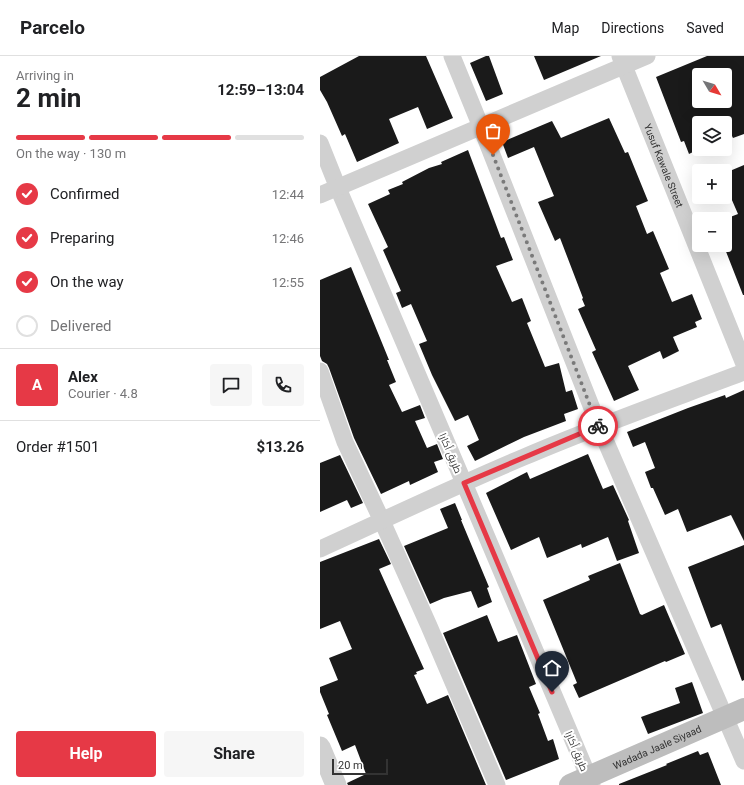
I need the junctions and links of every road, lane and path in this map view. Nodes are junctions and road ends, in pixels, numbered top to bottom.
1 (452, 56) edge
2 (648, 56) edge
3 (622, 61) edge
4 (482, 126) junction
5 (320, 143) edge
6 (338, 188) junction
7 (320, 195) edge
8 (744, 364) edge
9 (320, 372) edge
10 (744, 372) edge
11 (599, 426) junction
12 (464, 483) junction
13 (382, 521) junction
14 (320, 549) edge
15 (735, 713) edge
16 (320, 747) edge
17 (744, 761) edge
18 (583, 782) edge
19 (336, 785) edge
20 (497, 785) edge

1 - 4 street
2 - 3 street
3 - 4 street
3 - 8 street, Yusuf Kawale Street
4 - 6 street
4 - 11 street
5 - 6 street, طريق أكارا
6 - 7 street
6 - 12 street, طريق أكارا
9 - 13 street
10 - 11 street
11 - 12 street
11 - 15 street
12 - 13 street
12 - 18 street, طريق أكارا
13 - 14 street
13 - 20 street
15 - 17 street
15 - 18 main road, Wadada Jaale Siyaad
16 - 19 street

